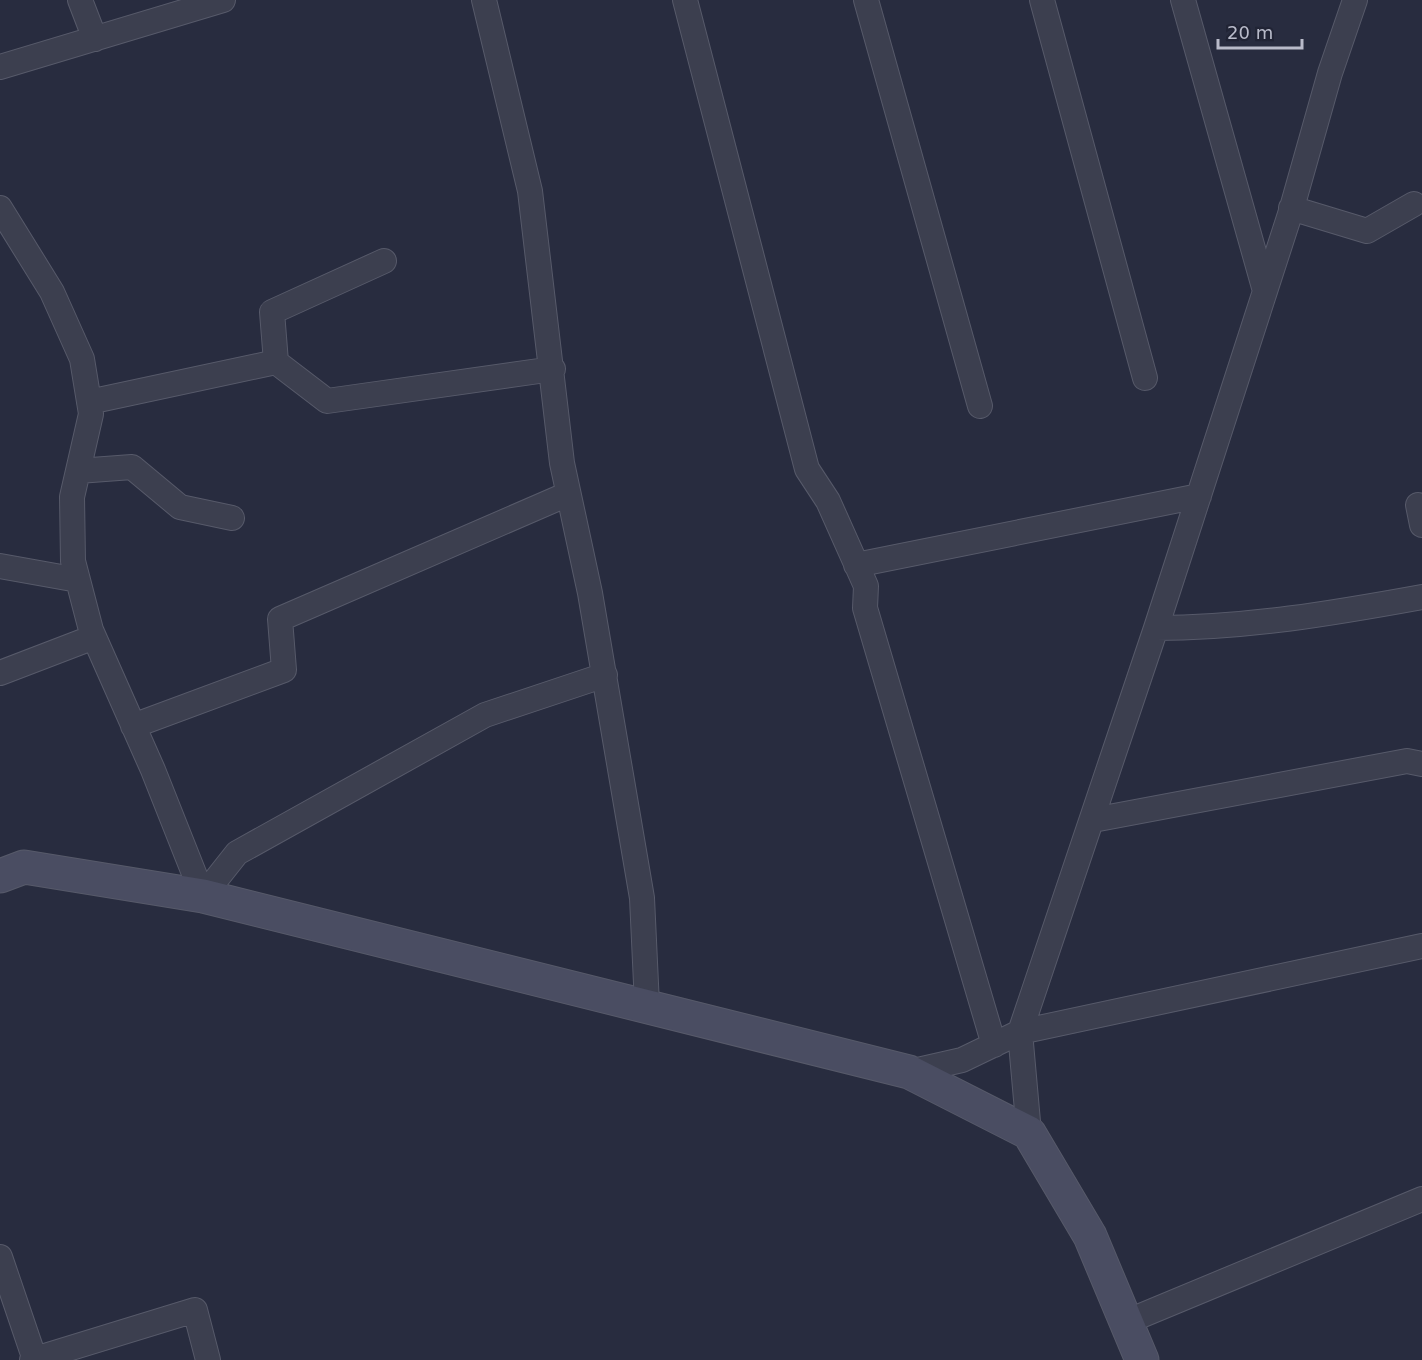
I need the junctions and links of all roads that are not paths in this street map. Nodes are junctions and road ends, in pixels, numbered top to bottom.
1 (80, 0) edge
2 (224, 0) edge
3 (484, 0) edge
4 (685, 0) edge
5 (866, 0) edge
6 (1042, 0) edge
7 (1183, 0) edge
8 (1360, 2) edge
9 (95, 39) junction
10 (0, 67) edge
11 (1414, 204) dead end
12 (0, 208) edge
13 (1291, 208) junction
14 (384, 261) dead end
15 (1265, 291) junction
16 (276, 362) junction
17 (553, 369) junction
18 (1145, 378) dead end
19 (89, 402) junction
20 (980, 406) dead end
21 (78, 471) junction
22 (568, 494) junction
23 (1198, 496) junction
24 (232, 518) dead end
25 (856, 565) junction
26 (0, 566) edge
27 (78, 580) junction
28 (1422, 597) edge
29 (1156, 627) junction
30 (94, 637) junction
31 (0, 673) edge
32 (604, 675) junction
33 (134, 726) junction
34 (1422, 764) edge
35 (1093, 820) junction
36 (0, 876) edge
37 (203, 896) junction
38 (1422, 946) edge
39 (647, 1005) junction
40 (1020, 1032) junction
41 (994, 1045) junction
42 (909, 1072) junction
43 (1029, 1133) junction
44 (1422, 1199) edge
45 (0, 1257) edge
46 (1126, 1322) junction
47 (34, 1360) edge
48 (208, 1360) edge
49 (1142, 1360) edge

1 - 9 street
2 - 9 street
3 - 17 street
4 - 25 street
5 - 20 street
6 - 18 street
7 - 15 street
8 - 13 street
9 - 10 street
11 - 13 street
12 - 19 street
13 - 15 street
14 - 16 street
15 - 23 street
16 - 17 street
16 - 19 street
17 - 22 street
19 - 21 street
21 - 24 street
21 - 27 street
22 - 32 street
22 - 33 street
23 - 25 street
23 - 29 street
25 - 41 street
26 - 27 street
27 - 30 street
28 - 29 street
29 - 35 street
30 - 31 street
30 - 33 street
32 - 37 street
32 - 39 street
33 - 37 street
34 - 35 street
35 - 40 street
36 - 37 main road
37 - 39 main road
38 - 40 street
39 - 42 main road
40 - 41 street
40 - 43 street
41 - 42 street
42 - 43 main road
43 - 46 main road
44 - 46 street
45 - 47 street
46 - 49 main road
47 - 48 street

